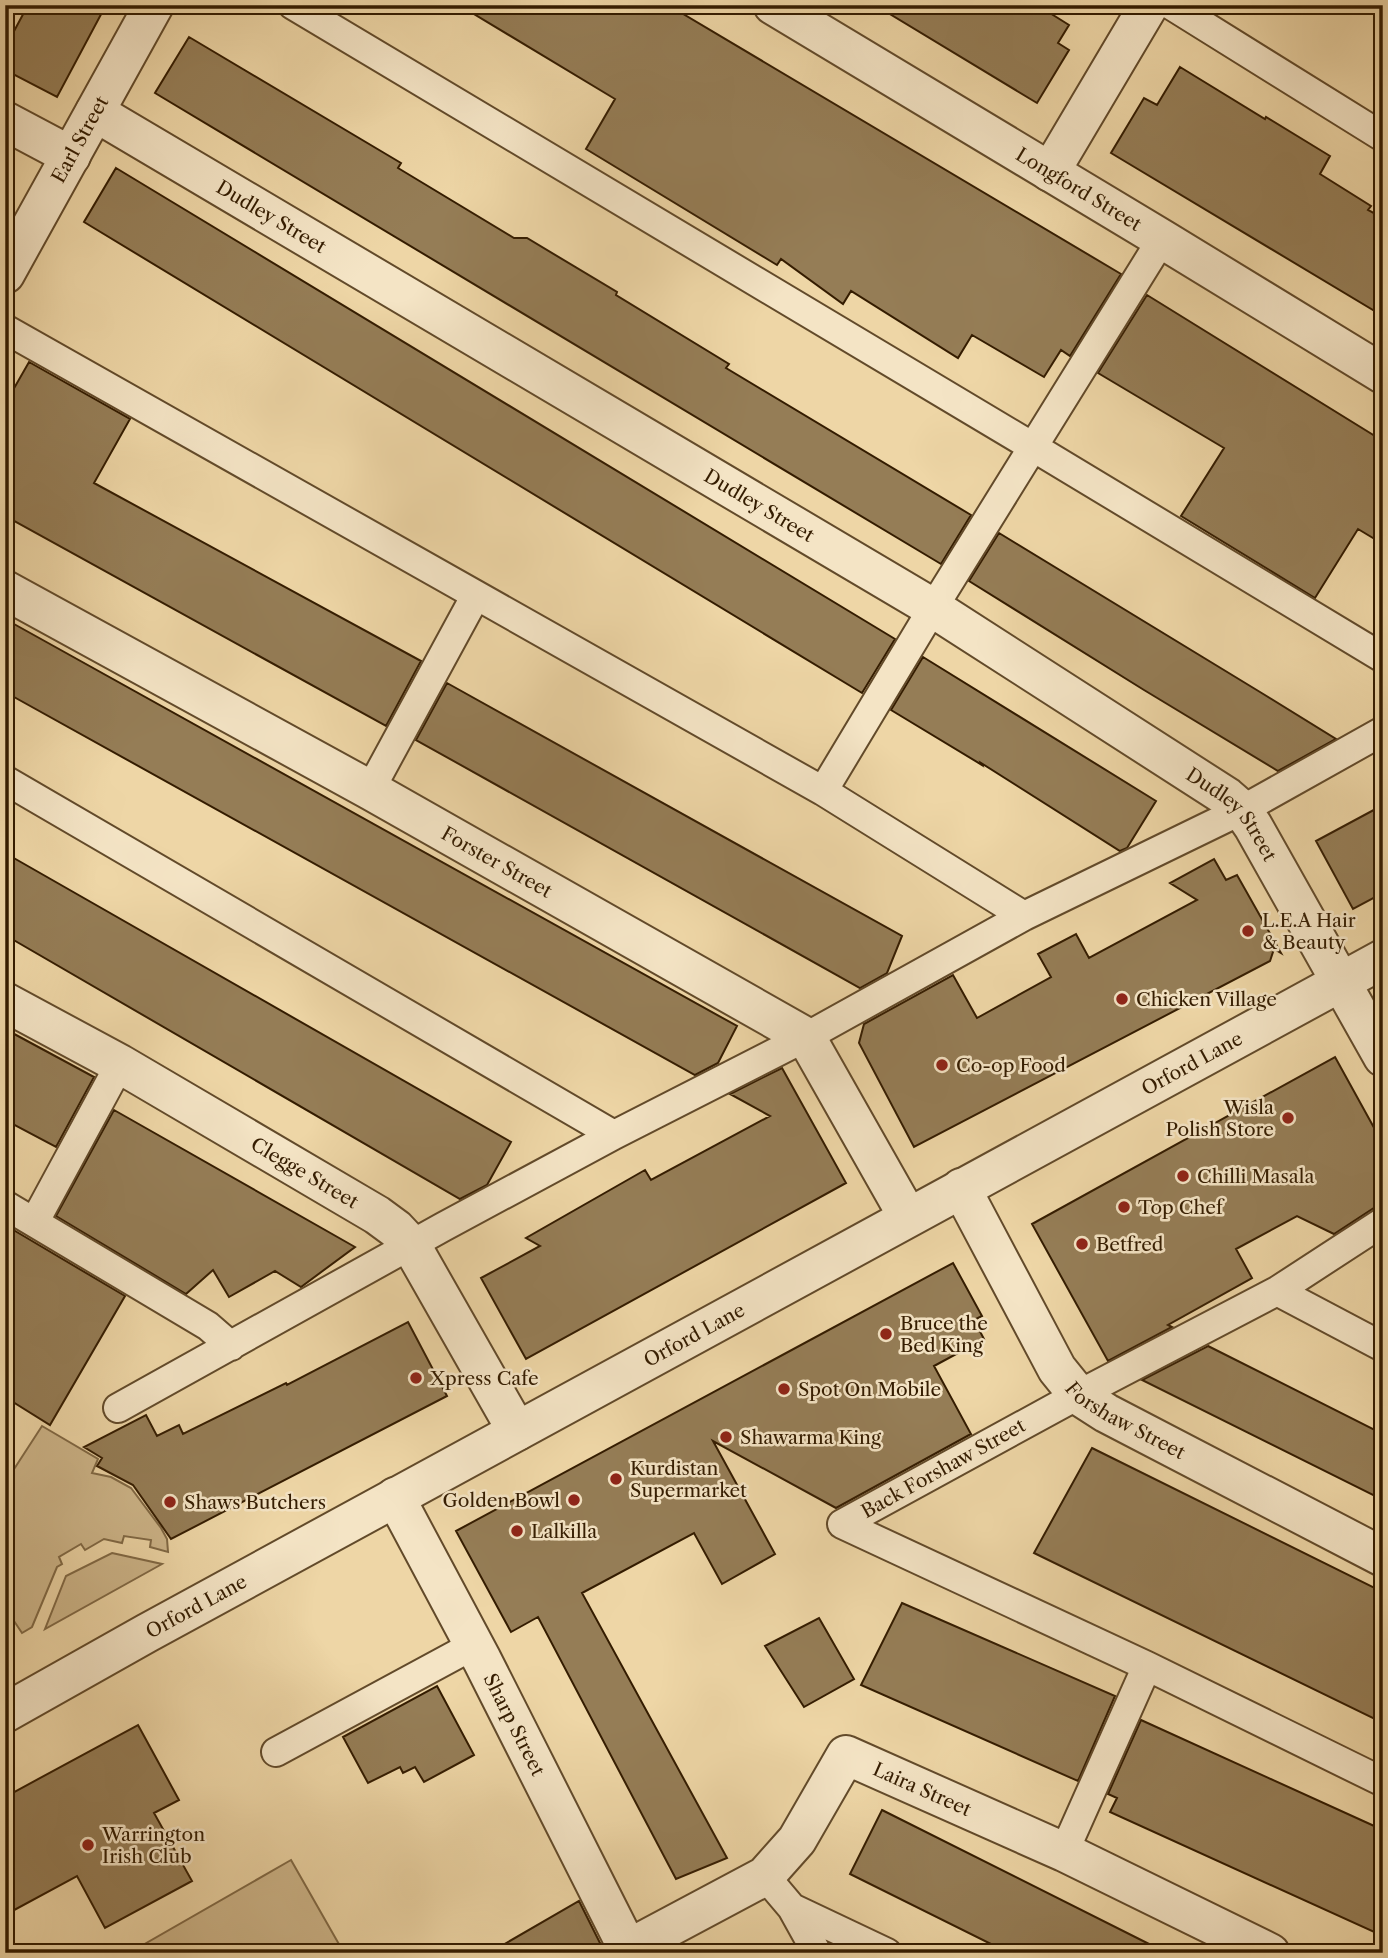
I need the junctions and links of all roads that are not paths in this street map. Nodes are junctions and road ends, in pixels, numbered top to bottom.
1 (154, 5) edge
2 (293, 5) edge
3 (773, 5) edge
4 (1149, 5) edge
5 (1171, 5) edge
6 (95, 112) junction
7 (5, 121) edge
8 (1383, 137) edge
9 (71, 156) junction
10 (1050, 172) junction
11 (1162, 239) junction
12 (5, 274) edge
13 (5, 329) edge
14 (1383, 374) edge
15 (1033, 447) junction
16 (5, 590) edge
17 (476, 595) junction
18 (933, 608) junction
19 (1383, 658) edge
20 (1383, 731) edge
21 (5, 780) edge
22 (370, 790) junction
23 (823, 791) junction
24 (1242, 810) junction
25 (1024, 916) junction
26 (1383, 959) edge
27 (1342, 982) junction
28 (5, 1002) edge
29 (806, 1037) junction
30 (1383, 1057) edge
31 (120, 1064) junction
32 (614, 1135) junction
33 (961, 1188) junction
34 (5, 1205) edge
35 (908, 1216) junction
36 (35, 1221) junction
37 (1383, 1222) edge
38 (411, 1245) junction
39 (1277, 1291) junction
40 (231, 1346) junction
41 (1383, 1347) edge
42 (1078, 1395) junction
43 (118, 1408) dead end
44 (517, 1431) junction
45 (395, 1497) junction
46 (1383, 1556) edge
47 (474, 1645) junction
48 (1147, 1666) junction
49 (5, 1713) edge
50 (276, 1752) dead end
51 (1383, 1782) edge
52 (1064, 1852) junction
53 (765, 1876) junction
54 (792, 1908) junction
55 (629, 1951) edge
56 (817, 1953) edge
57 (887, 1953) edge
58 (1270, 1953) edge

1 - 6 street, Earl Street
2 - 15 lane
3 - 10 street, Longford Street
4 - 10 street
5 - 8 lane
6 - 9 street, Earl Street
6 - 18 street, Dudley Street
7 - 9 street
9 - 12 street, Earl Street
10 - 11 street, Longford Street
11 - 14 street, Longford Street
11 - 15 lane
13 - 17 lane
15 - 18 lane
15 - 19 lane
16 - 22 street, Forster Street
17 - 22 lane
17 - 23 lane
18 - 23 lane
18 - 24 street, Dudley Street
20 - 24 lane
21 - 32 lane
22 - 29 street, Forster Street
23 - 25 lane
24 - 25 lane
24 - 27 street, Dudley Street
25 - 29 lane
26 - 27 street, Orford Lane
27 - 30 street, Dudley Street
27 - 33 street, Orford Lane
28 - 31 street, Clegge Street
29 - 32 lane
29 - 35 street
31 - 36 lane
31 - 38 street, Clegge Street
32 - 38 lane
33 - 35 street, Orford Lane
33 - 42 street, Forshaw Street
34 - 36 lane
35 - 44 street, Orford Lane
36 - 40 lane
37 - 39 lane, Back Forshaw Street
38 - 40 lane
38 - 44 street, Clegge Street
39 - 41 lane
39 - 42 lane, Back Forshaw Street
40 - 43 lane
42 - 46 street, Forshaw Street
42 - 48 lane, Back Forshaw Street
44 - 45 street, Orford Lane
45 - 47 street, Sharp Street
45 - 49 street, Orford Lane
47 - 50 lane
47 - 55 street, Sharp Street
48 - 51 lane, Back Forshaw Street
48 - 52 lane
52 - 53 street, Laira Street
52 - 58 street, Laira Street
53 - 54 lane
53 - 55 street, Laira Street
54 - 56 lane
54 - 57 lane

